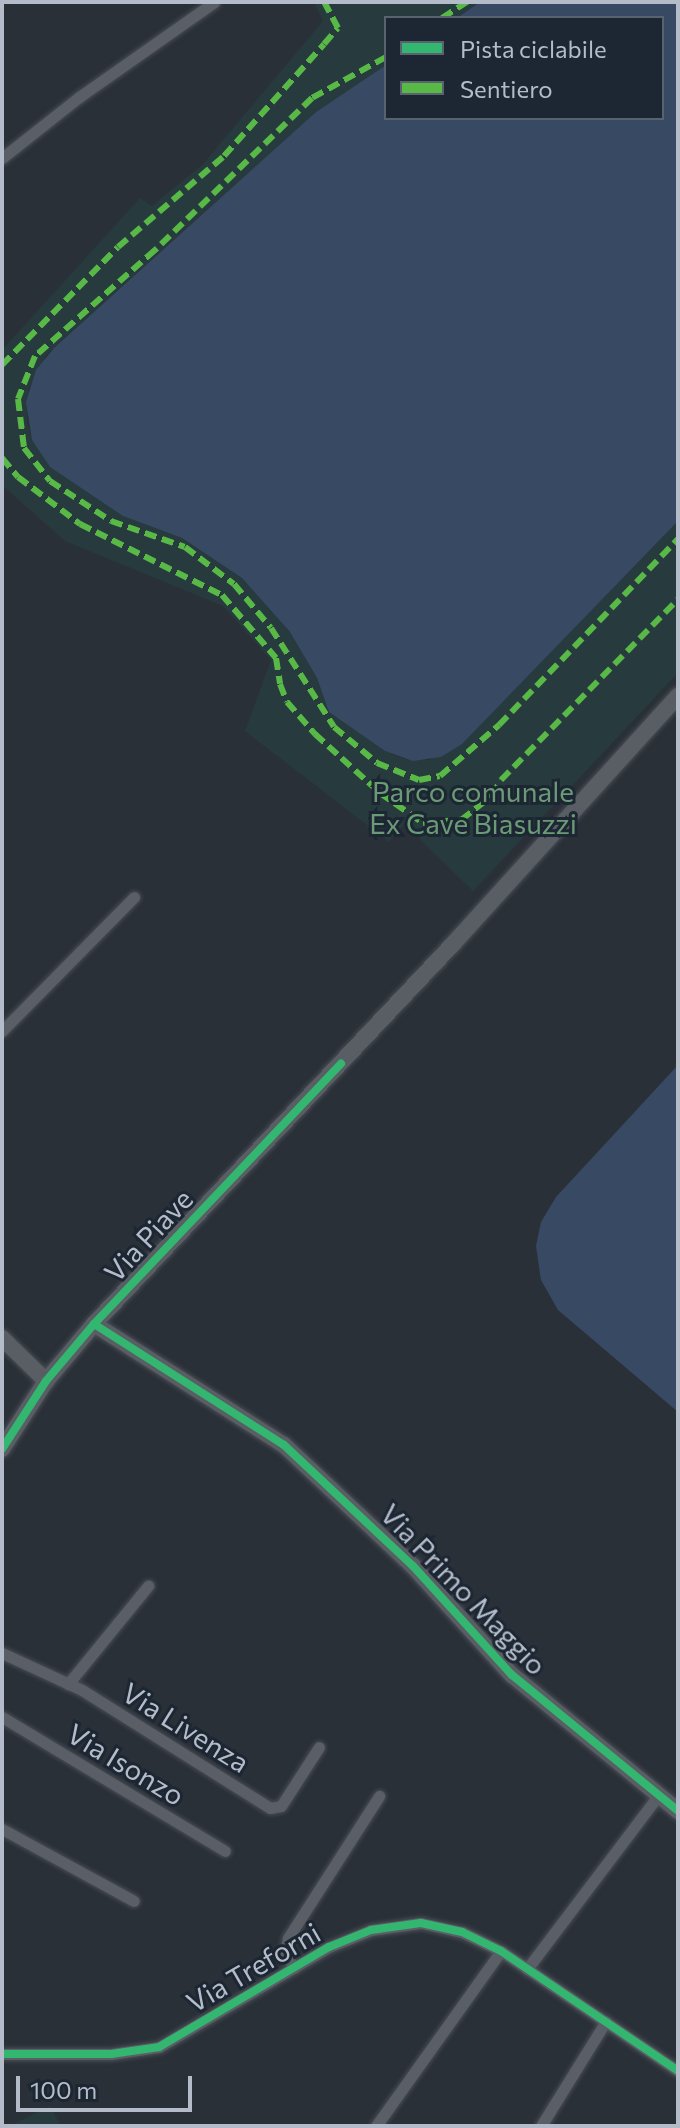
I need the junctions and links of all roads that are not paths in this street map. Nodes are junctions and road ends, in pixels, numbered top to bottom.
1 (214, 2) edge
2 (2, 158) edge
3 (678, 696) edge
4 (134, 897) dead end
5 (2, 1031) edge
6 (94, 1324) junction
7 (2, 1338) edge
8 (46, 1381) junction
9 (2, 1449) edge
10 (148, 1586) dead end
11 (2, 1653) edge
12 (68, 1684) junction
13 (2, 1717) edge
14 (319, 1747) dead end
15 (379, 1796) dead end
16 (658, 1796) junction
17 (678, 1811) edge
18 (2, 1829) edge
19 (225, 1851) dead end
20 (134, 1901) dead end
21 (501, 1951) junction
22 (294, 1968) junction
23 (527, 1969) junction
24 (606, 2021) junction
25 (2, 2054) edge
26 (678, 2071) edge
27 (376, 2126) edge
28 (541, 2126) edge

1 - 2 street
3 - 6 main road, Via Piave
4 - 5 street
6 - 8 main road, Via Piave
6 - 16 main road, Via Primo Maggio
7 - 8 main road
8 - 9 main road, Via Piave
10 - 12 street
11 - 12 street, Via Livenza
12 - 14 street, Via Livenza
13 - 19 street, Via Isonzo
15 - 22 street
16 - 17 main road, Via Primo Maggio
16 - 23 street
18 - 20 street
21 - 22 street, Via Treforni
21 - 23 street, Via Treforni
21 - 27 street
22 - 25 street, Via Treforni
23 - 24 street, Via Treforni
24 - 26 street, Via Treforni
24 - 28 street

